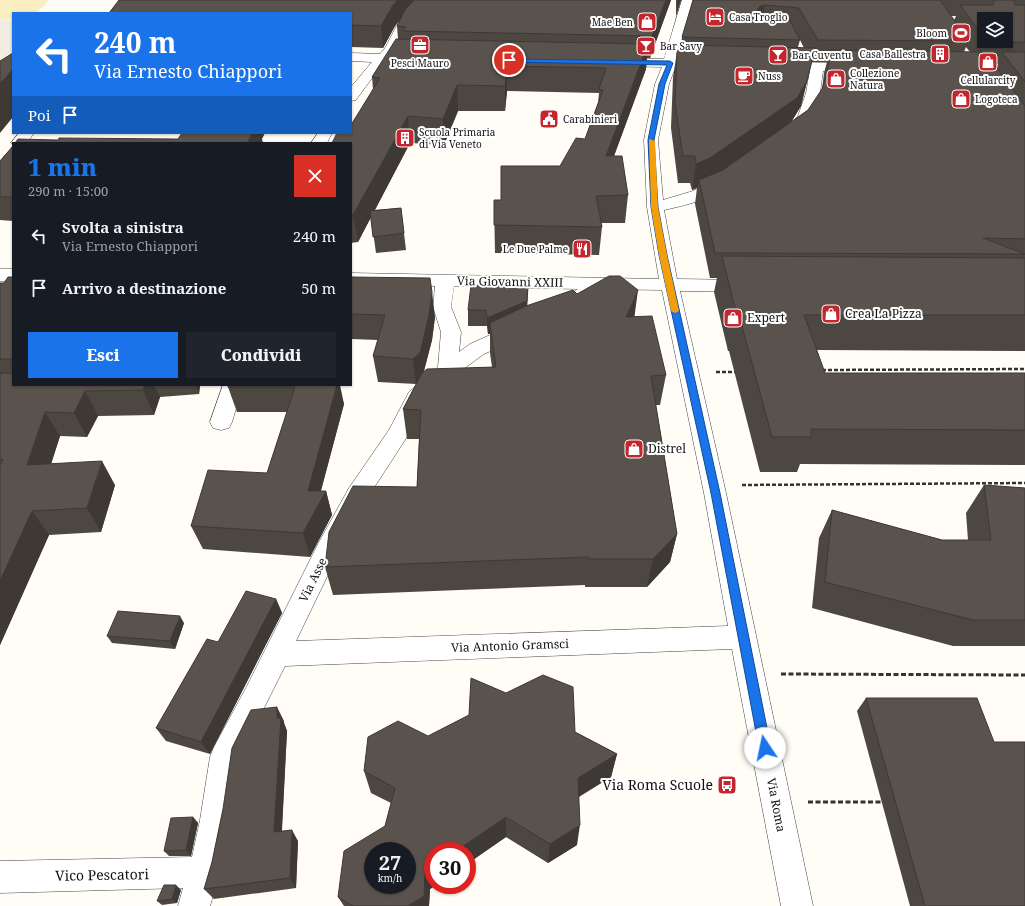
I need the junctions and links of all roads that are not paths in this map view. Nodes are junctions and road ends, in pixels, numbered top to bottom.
1 (426, 0) edge
2 (688, 0) edge
3 (799, 54) edge
4 (352, 57) edge
5 (383, 58) junction
6 (427, 59) edge
7 (601, 62) edge
8 (670, 63) junction
9 (696, 64) edge
10 (768, 66) edge
11 (812, 67) junction
12 (870, 67) edge
13 (352, 96) edge
14 (27, 134) edge
15 (20, 142) edge
16 (778, 142) edge
17 (732, 175) edge
18 (655, 207) junction
19 (0, 275) edge
20 (12, 275) edge
21 (352, 279) edge
22 (445, 281) junction
23 (594, 283) junction
24 (670, 285) junction
25 (766, 286) edge
26 (448, 370) junction
27 (233, 386) edge
28 (221, 422) dead end
29 (743, 638) junction
30 (277, 654) junction
31 (204, 872) junction
32 (0, 877) edge
33 (194, 906) edge
34 (797, 906) edge

1 - 5 street
2 - 8 street, Via Roma
3 - 11 street
4 - 5 street
5 - 6 street
5 - 13 street
7 - 8 street
8 - 9 street
8 - 18 street, Via Roma
10 - 11 street
11 - 12 street
11 - 16 street
14 - 15 street
17 - 18 street
18 - 24 street, Via Roma
19 - 20 street
21 - 22 street, Via Giovanni XXIII
22 - 23 street, Via Giovanni XXIII
22 - 26 street
23 - 24 street, Via Giovanni XXIII
23 - 26 street, Via Asse
24 - 25 street, Via Giovanni XXIII
24 - 29 street, Via Roma
26 - 30 street, Via Asse
27 - 28 street
29 - 30 street, Via Antonio Gramsci
29 - 34 street, Via Roma
30 - 31 street, Via Asse
31 - 32 street, Vico Pescatori
31 - 33 street, Via Asse

